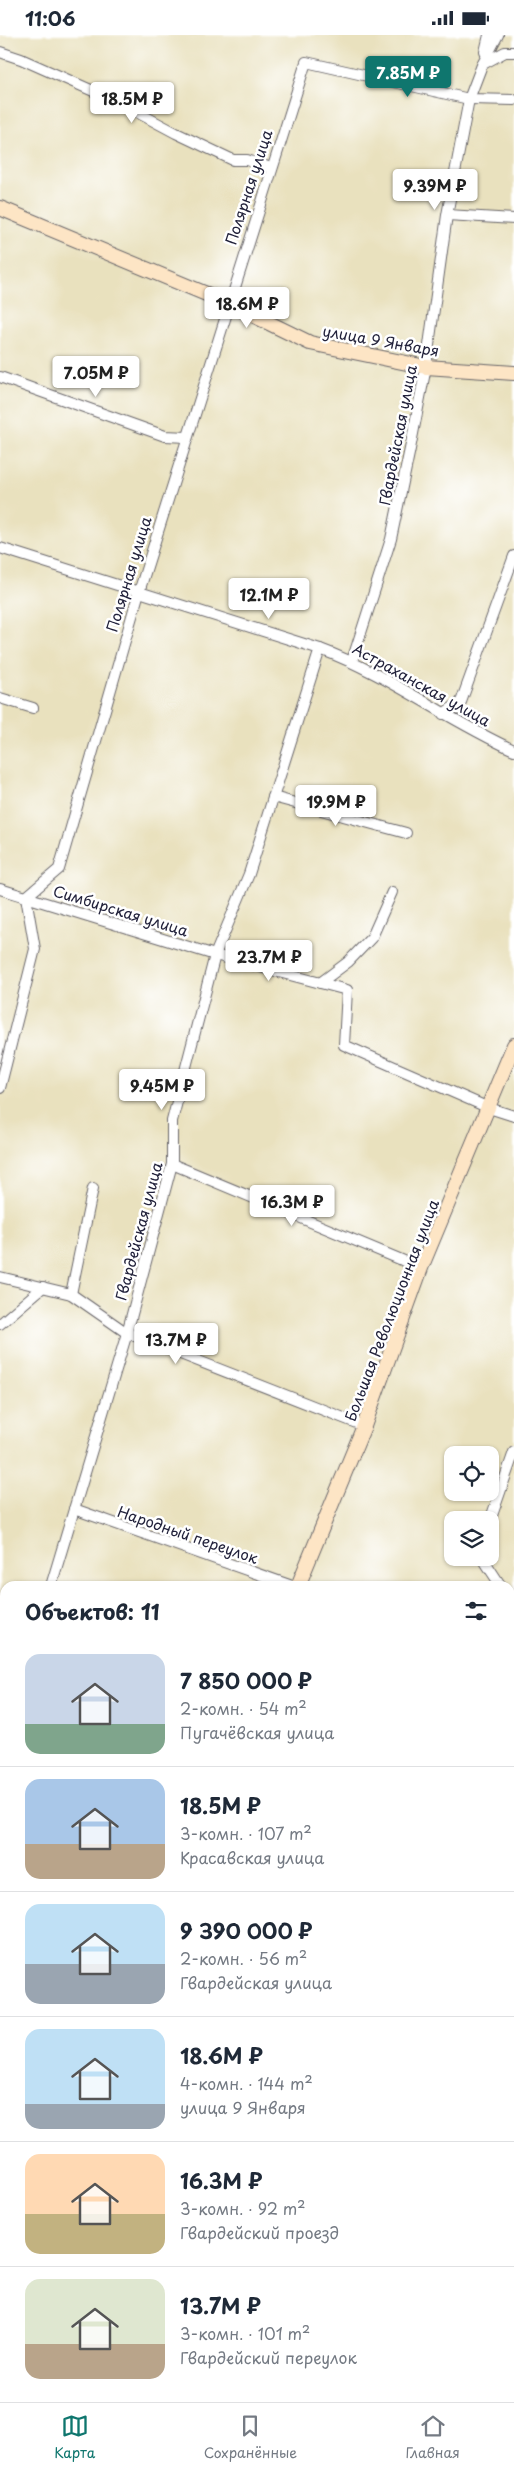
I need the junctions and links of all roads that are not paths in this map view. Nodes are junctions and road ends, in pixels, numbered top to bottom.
1 (489, 35) edge
2 (498, 35) edge
3 (0, 52) edge
4 (514, 52) edge
5 (482, 65) junction
6 (469, 99) junction
7 (514, 100) edge
8 (271, 168) junction
9 (0, 209) edge
10 (447, 215) junction
11 (514, 219) edge
12 (228, 303) junction
13 (426, 367) junction
14 (514, 373) edge
15 (0, 377) edge
16 (187, 437) junction
17 (0, 548) edge
18 (514, 555) edge
19 (139, 592) junction
20 (320, 649) junction
21 (352, 661) junction
22 (0, 698) edge
23 (33, 708) dead end
24 (443, 714) junction
25 (514, 749) edge
26 (273, 797) junction
27 (406, 833) dead end
28 (0, 889) edge
29 (392, 892) dead end
30 (26, 897) junction
31 (215, 955) junction
32 (320, 983) junction
33 (514, 1045) edge
34 (0, 1088) edge
35 (489, 1108) junction
36 (514, 1116) edge
37 (172, 1164) junction
38 (94, 1188) dead end
39 (422, 1268) junction
40 (0, 1277) edge
41 (43, 1287) junction
42 (70, 1294) junction
43 (0, 1324) edge
44 (127, 1333) junction
45 (364, 1426) junction
46 (514, 1451) edge
47 (74, 1509) junction
48 (493, 1511) edge
49 (488, 1566) edge
50 (52, 1581) edge
51 (278, 1581) edge
52 (300, 1581) edge
53 (497, 1581) edge

1 - 5 street
2 - 5 street
3 - 8 street
4 - 5 street
5 - 6 street, Гвардейская улица
6 - 7 street
6 - 8 street, Полярная улица
6 - 10 street, Гвардейская улица
8 - 12 street, Полярная улица
9 - 12 street, улица 9 Января
10 - 11 street
10 - 13 street, Гвардейская улица
12 - 13 street, улица 9 Января
12 - 16 street, Полярная улица
13 - 14 street, улица 9 Января
13 - 21 street, Гвардейская улица
15 - 16 street
16 - 19 street, Полярная улица
17 - 19 street, Астраханская улица
18 - 24 street
19 - 20 street, Астраханская улица
19 - 30 street, Полярная улица
20 - 21 street, Астраханская улица
20 - 26 street, Гвардейская улица
21 - 24 street, Астраханская улица
22 - 23 street
24 - 25 street, Астраханская улица
26 - 27 street
26 - 31 street, Гвардейская улица
28 - 30 street, Симбирская улица
29 - 32 street
30 - 31 street, Симбирская улица
30 - 34 street
31 - 32 street, Симбирская улица
31 - 37 street, Гвардейская улица
32 - 35 street, Симбирская улица
33 - 35 street, Большая Революционная улица
35 - 36 street
35 - 39 street, Большая Революционная улица
37 - 39 street
37 - 44 street, Гвардейская улица
38 - 42 street
39 - 45 street, Большая Революционная улица
40 - 41 street
41 - 42 street
41 - 43 street
42 - 44 street
44 - 45 street
44 - 47 street, Гвардейская улица
45 - 52 street, Большая Революционная улица
46 - 48 street
47 - 50 street, Гвардейская улица
47 - 51 street, Народный переулок
49 - 53 street

